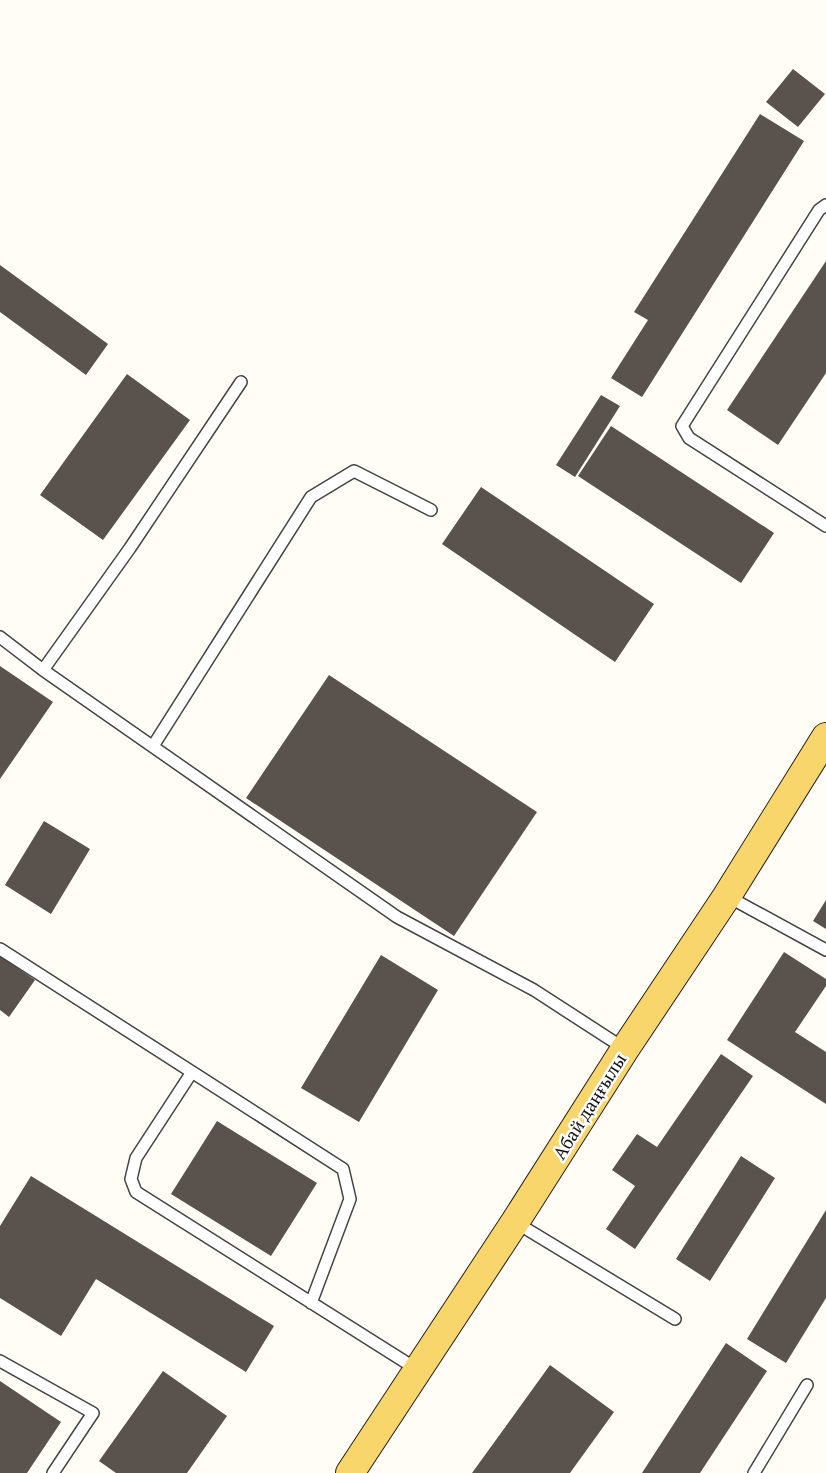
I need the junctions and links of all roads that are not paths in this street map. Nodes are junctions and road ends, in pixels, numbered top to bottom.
1 (826, 205) edge
2 (241, 382) dead end
3 (431, 510) dead end
4 (826, 526) edge
5 (0, 637) edge
6 (43, 670) junction
7 (826, 737) edge
8 (153, 746) junction
9 (727, 896) junction
10 (0, 950) edge
11 (826, 950) edge
12 (626, 1049) junction
13 (192, 1072) junction
14 (515, 1222) junction
15 (311, 1303) junction
16 (675, 1319) dead end
17 (0, 1361) edge
18 (418, 1370) junction
19 (807, 1385) dead end
20 (53, 1473) edge
21 (350, 1473) edge
22 (754, 1473) edge

1 - 4 lane
2 - 6 lane
3 - 8 lane
5 - 6 lane
6 - 8 lane
7 - 9 main road, Абай даңғылы
8 - 12 lane
9 - 11 lane
9 - 12 main road, Абай даңғылы
10 - 13 lane
12 - 14 main road, Абай даңғылы
13 - 15 lane
13 - 15 lane
14 - 16 lane
14 - 18 main road, Абай даңғылы
15 - 18 lane
17 - 20 lane
18 - 21 main road, Абай даңғылы
19 - 22 lane

